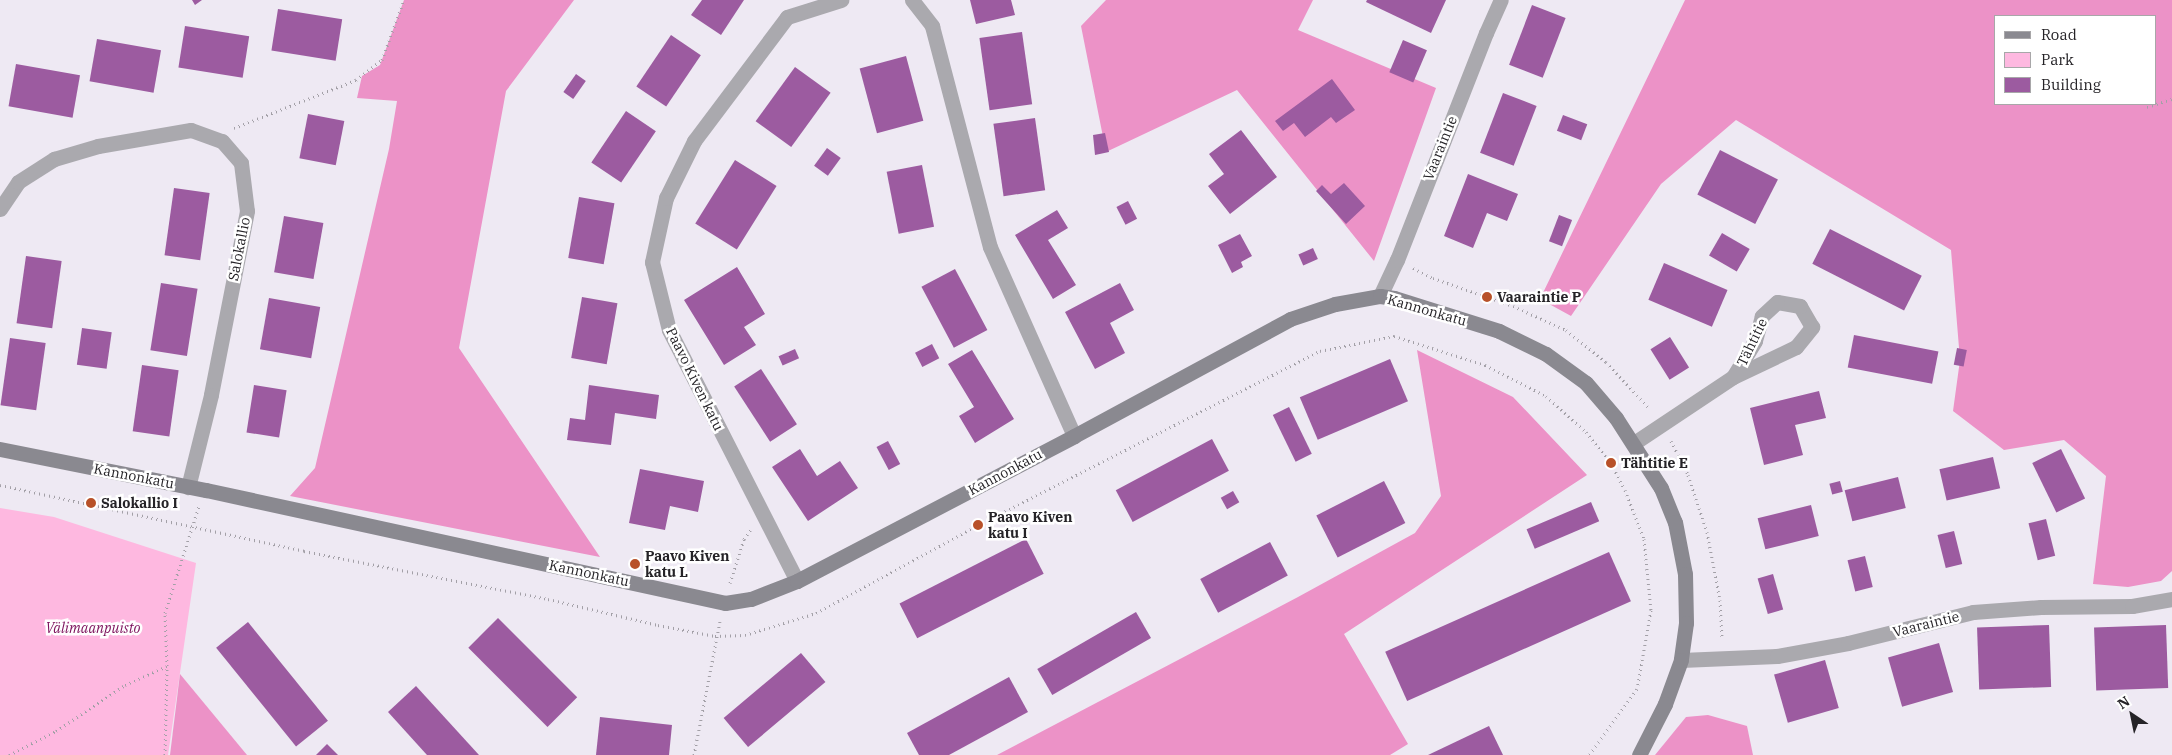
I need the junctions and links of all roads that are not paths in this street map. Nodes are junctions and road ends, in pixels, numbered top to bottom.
1 (841, 0) edge
2 (912, 0) edge
3 (1501, 0) edge
4 (0, 209) edge
5 (1380, 296) junction
6 (1733, 378) junction
7 (1074, 436) junction
8 (1634, 444) junction
9 (0, 449) edge
10 (188, 487) junction
11 (797, 581) junction
12 (2172, 599) edge
13 (1681, 660) junction
14 (1639, 755) edge

1 - 11 street, Paavo Kiven katu
2 - 7 street
3 - 5 street, Vaaraintie
4 - 10 street, Salokallio
5 - 7 street, Kannonkatu
5 - 8 street, Kannonkatu
6 - 6 street, Tähtitie
6 - 8 street, Tähtitie
7 - 11 street, Kannonkatu
8 - 13 street, Kannonkatu
9 - 10 street, Kannonkatu
10 - 11 street, Kannonkatu
12 - 13 street, Vaaraintie
13 - 14 street, Kannonkatu

